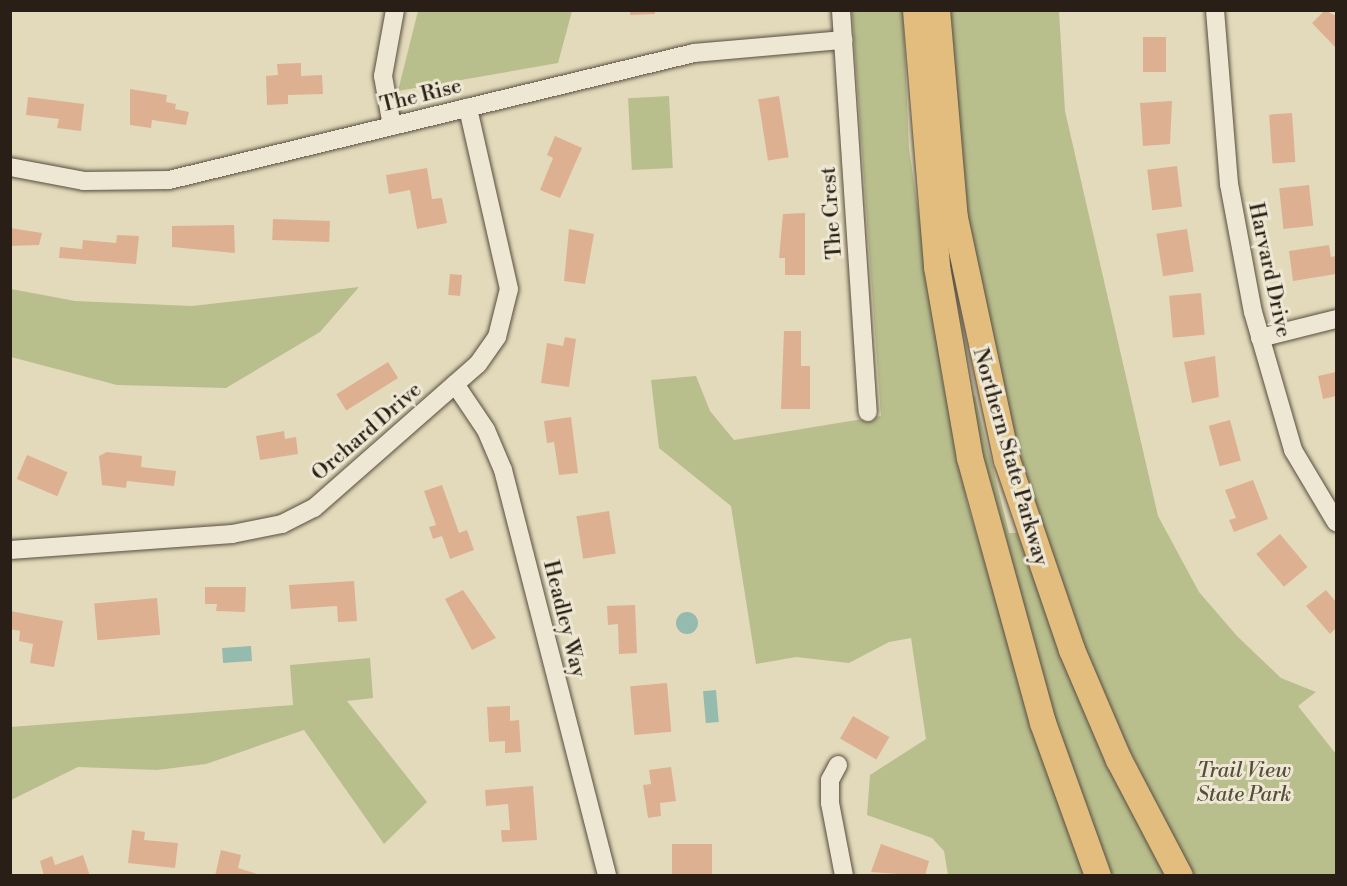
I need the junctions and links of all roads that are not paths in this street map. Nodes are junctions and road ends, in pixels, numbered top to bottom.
1 (395, 10) edge
2 (841, 10) edge
3 (916, 10) edge
4 (937, 10) edge
5 (1215, 10) edge
6 (843, 40) junction
7 (468, 108) junction
8 (392, 126) junction
9 (10, 167) edge
10 (1336, 319) edge
11 (1260, 338) junction
12 (455, 384) junction
13 (868, 412) dead end
14 (1336, 522) edge
15 (10, 550) edge
16 (838, 765) dead end
17 (608, 876) edge
18 (844, 876) edge
19 (1098, 876) edge
20 (1180, 876) edge

1 - 8 street
2 - 6 street, The Crest
3 - 19 highway, Northern State Parkway
4 - 20 highway, Northern State Parkway
5 - 11 street, Harvard Drive
6 - 7 street, The Rise
6 - 13 street, The Crest
7 - 8 street, The Rise
7 - 12 street, Orchard Drive
8 - 9 street, The Rise
10 - 11 street
11 - 14 street, Harvard Drive
12 - 15 street, Orchard Drive
12 - 17 street, Headley Way
16 - 18 street

